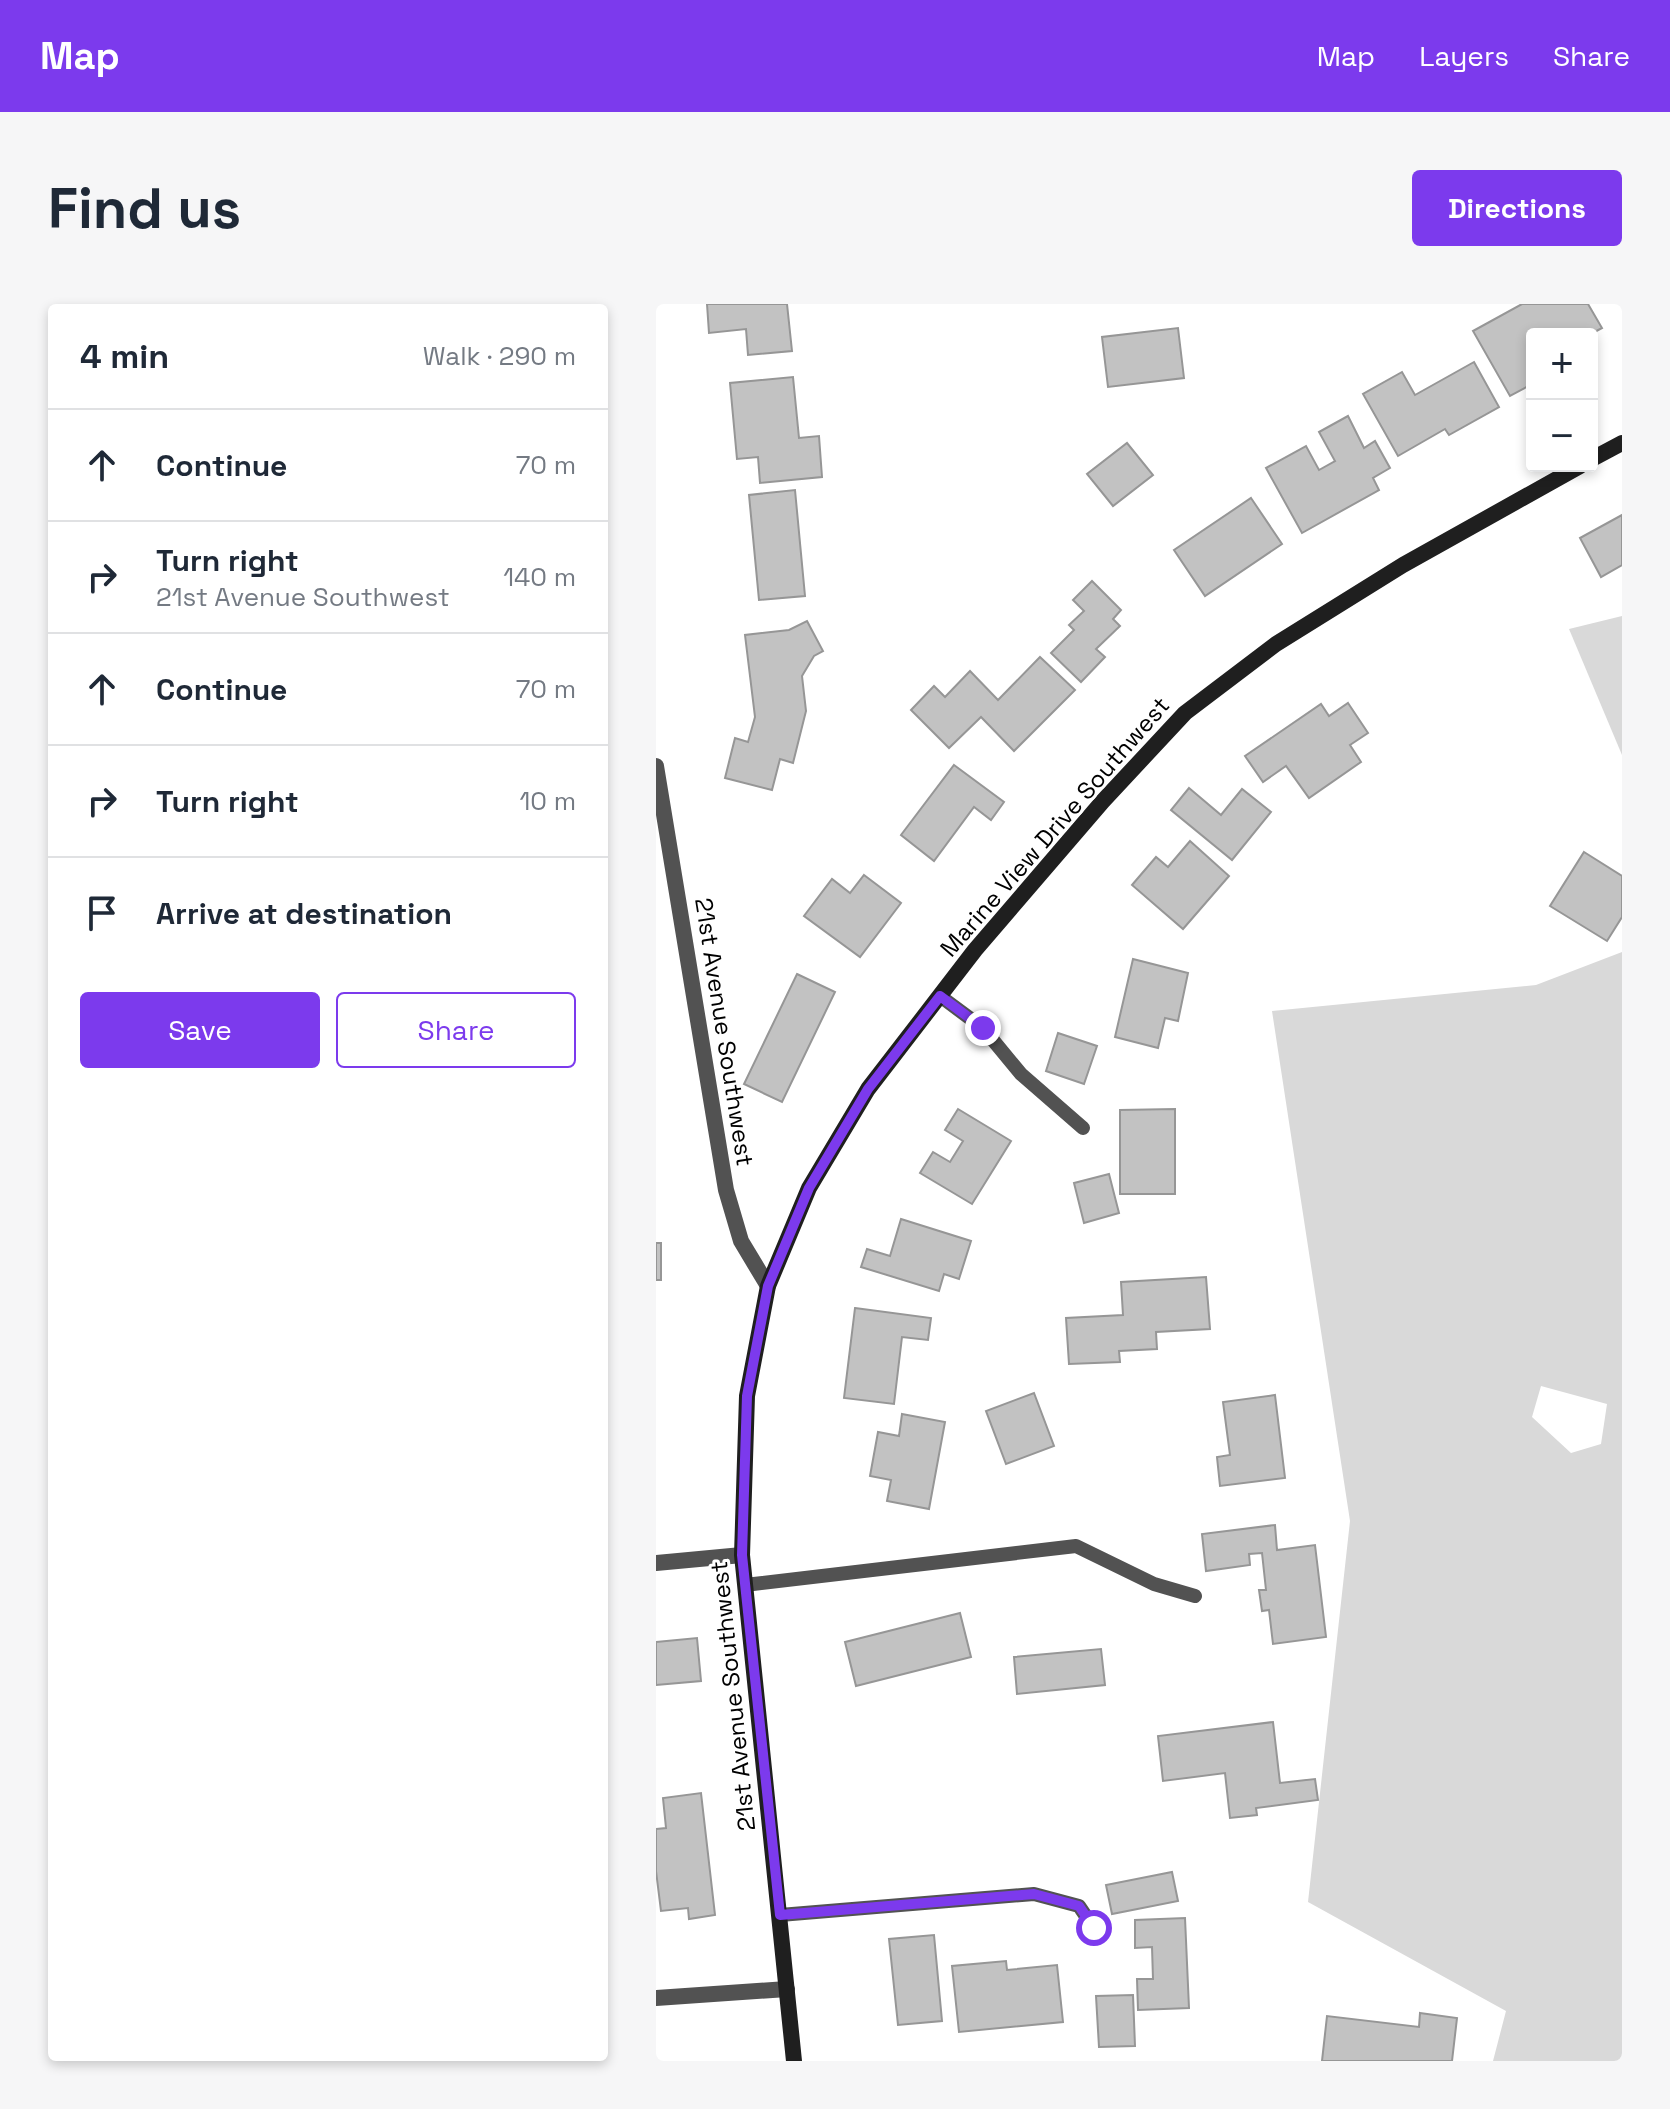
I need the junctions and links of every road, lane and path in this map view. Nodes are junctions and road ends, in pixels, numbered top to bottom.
1 (1622, 443) edge
2 (1598, 456) edge
3 (1569, 472) edge
4 (656, 766) edge
5 (940, 996) junction
6 (1083, 1128) dead end
7 (768, 1286) junction
8 (742, 1555) junction
9 (656, 1563) edge
10 (745, 1585) junction
11 (1195, 1596) dead end
12 (780, 1915) junction
13 (1094, 1928) dead end
14 (787, 1989) junction
15 (656, 1998) edge
16 (794, 2061) edge

1 - 2 street
3 - 5 street, Marine View Drive Southwest
4 - 7 street, 21st Avenue Southwest
5 - 6 lane
5 - 7 street, Marine View Drive Southwest
7 - 8 street, 21st Avenue Southwest
8 - 9 street
8 - 10 street, 21st Avenue Southwest
10 - 11 lane
10 - 12 street, 21st Avenue Southwest
12 - 13 lane
12 - 14 street, 21st Avenue Southwest
14 - 15 street
14 - 16 street, 21st Avenue Southwest

